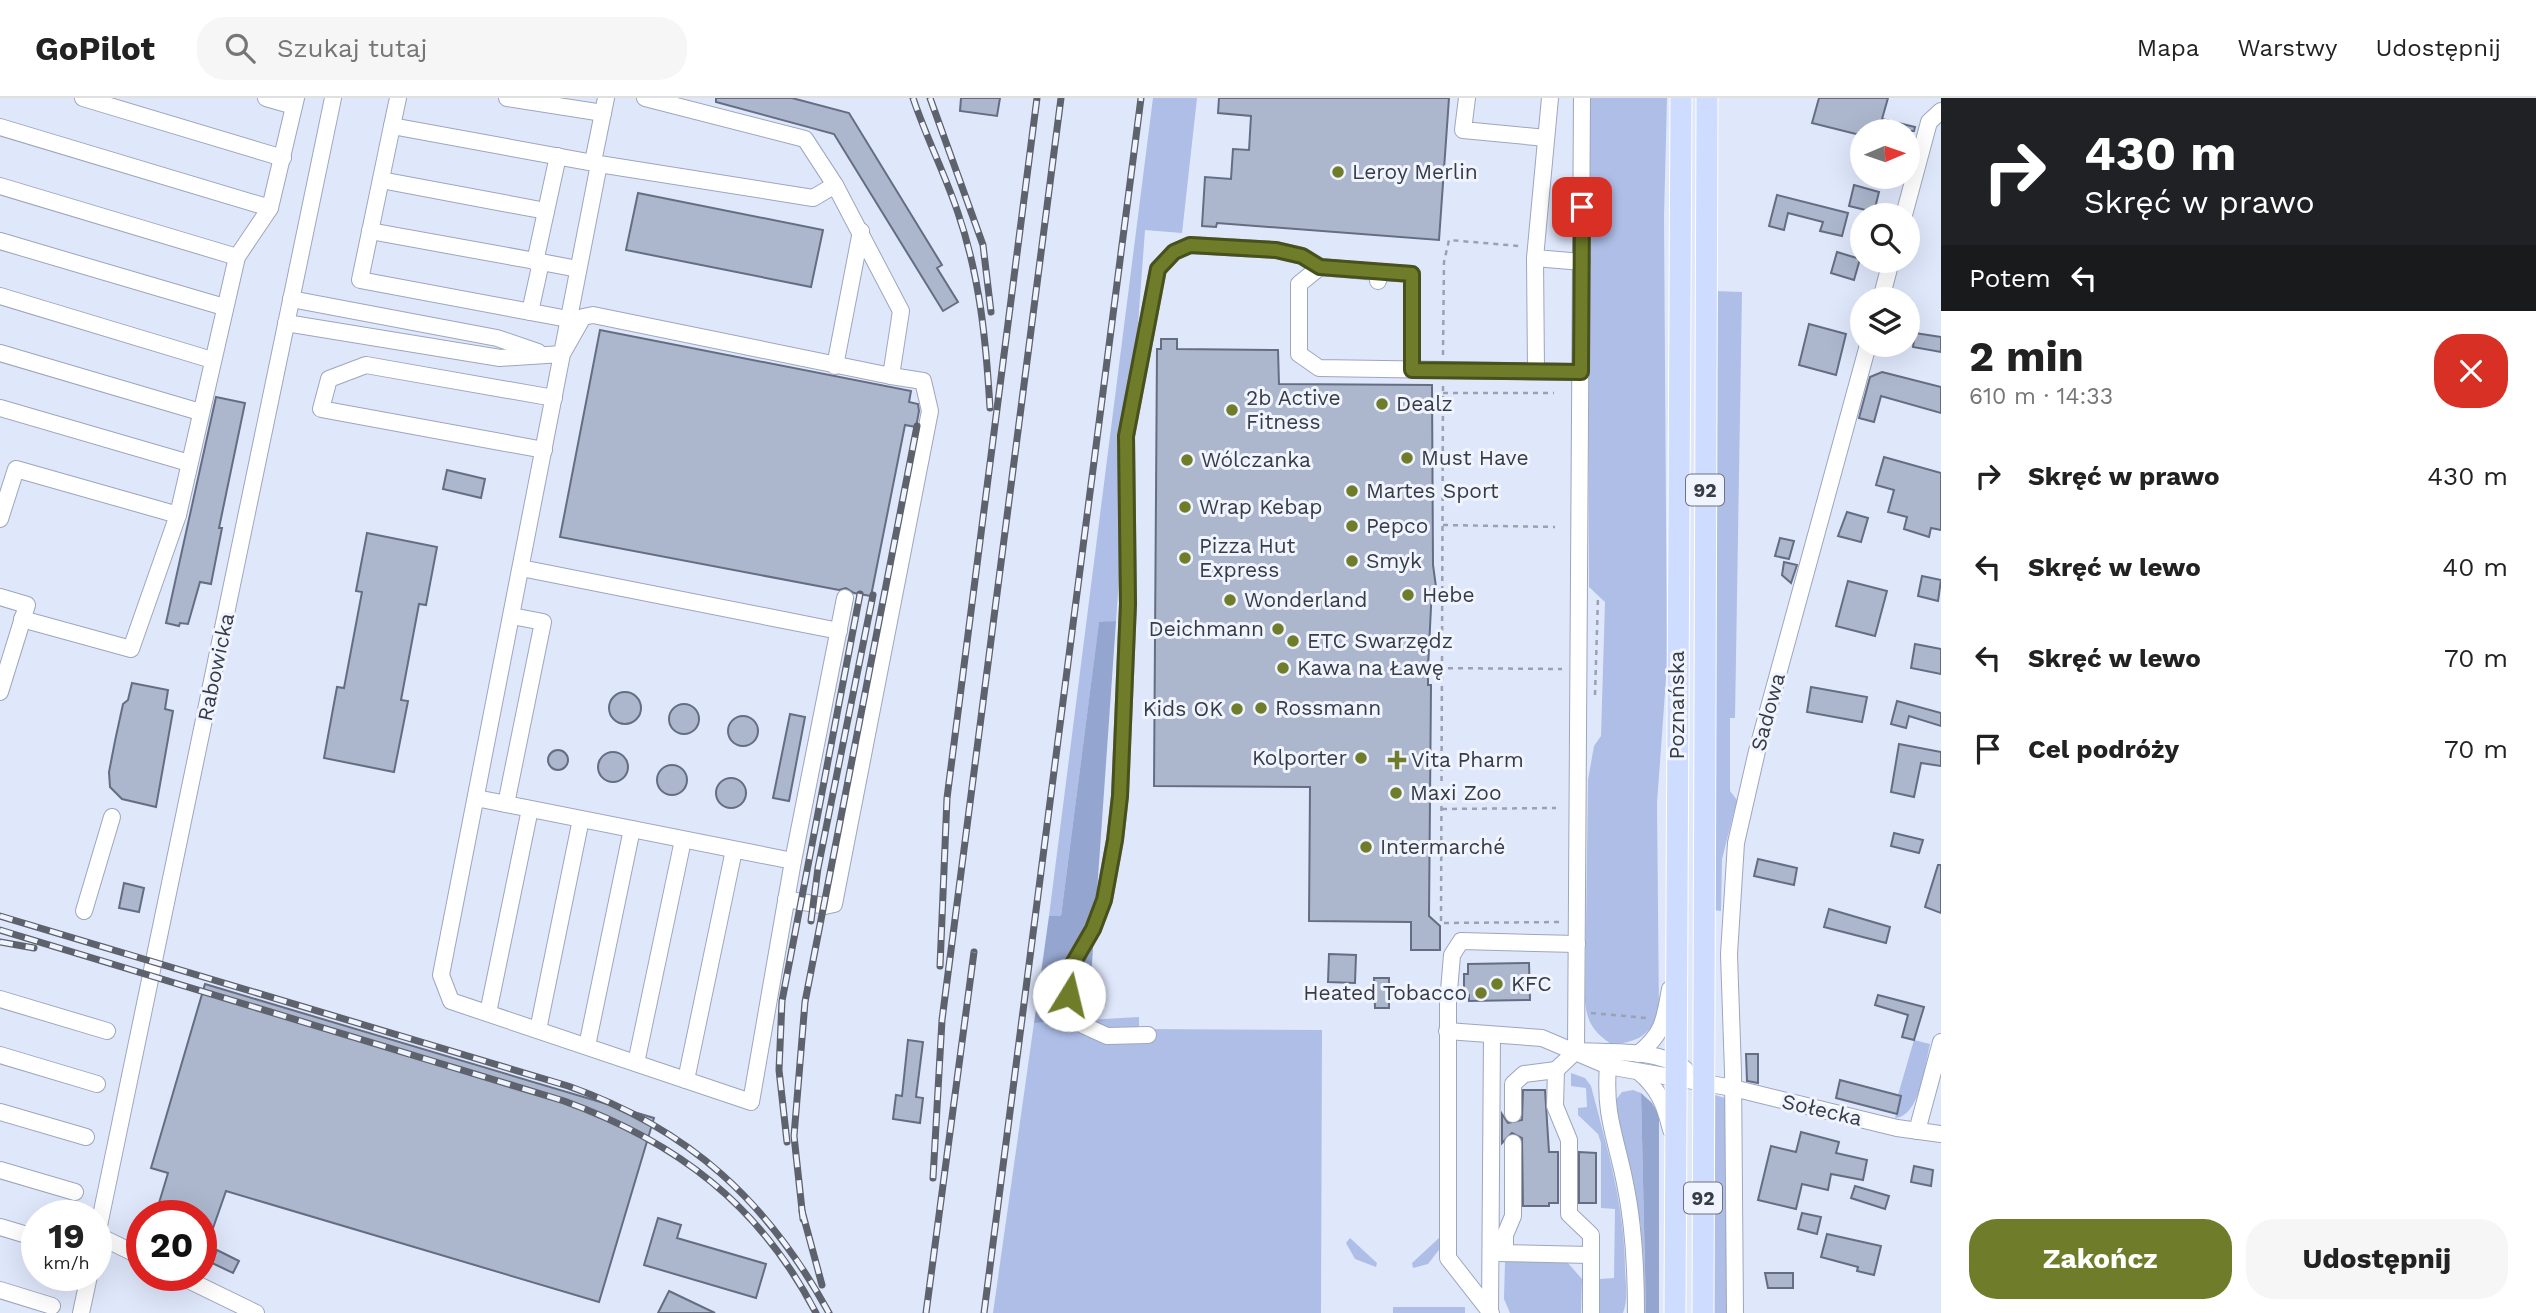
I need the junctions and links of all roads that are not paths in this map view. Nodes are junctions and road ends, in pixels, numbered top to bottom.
1 (83, 98) edge
2 (266, 98) edge
3 (333, 98) edge
4 (398, 98) edge
5 (507, 98) edge
6 (645, 98) edge
7 (1467, 98) edge
8 (1550, 98) edge
9 (1582, 98) edge
10 (1681, 98) edge
11 (1707, 98) edge
12 (295, 102) edge
13 (604, 106) edge
14 (1941, 111) edge
15 (392, 126) junction
16 (0, 127) edge
17 (1546, 138) junction
18 (558, 156) junction
19 (284, 158) junction
20 (596, 163) junction
21 (381, 180) junction
22 (835, 185) junction
23 (0, 186) edge
24 (1906, 203) edge
25 (270, 208) junction
26 (546, 211) junction
27 (370, 230) junction
28 (861, 231) junction
29 (0, 241) edge
30 (1536, 253) junction
31 (237, 257) junction
32 (538, 262) junction
33 (1582, 262) junction
34 (1320, 267) junction
35 (578, 269) junction
36 (0, 296) edge
37 (292, 299) junction
38 (224, 307) junction
39 (530, 312) junction
40 (568, 319) junction
41 (286, 323) junction
42 (0, 353) edge
43 (543, 354) junction
44 (562, 354) junction
45 (1865, 357) edge
46 (212, 360) junction
47 (835, 366) junction
48 (1412, 370) junction
49 (1536, 371) junction
50 (1581, 372) junction
51 (891, 376) junction
52 (554, 398) junction
53 (0, 408) edge
54 (200, 412) junction
55 (544, 450) junction
56 (189, 463) junction
57 (177, 515) junction
58 (0, 519) edge
59 (521, 568) junction
60 (0, 597) edge
61 (845, 598) dead end
62 (512, 616) junction
63 (22, 619) junction
64 (839, 631) junction
65 (0, 692) edge
66 (477, 798) junction
67 (506, 804) junction
68 (530, 809) junction
69 (112, 817) dead end
70 (581, 819) junction
71 (632, 830) junction
72 (683, 840) junction
73 (734, 850) junction
74 (793, 861) junction
75 (786, 898) junction
76 (84, 911) dead end
77 (1577, 944) junction
78 (1675, 955) junction
79 (0, 999) edge
80 (488, 1013) junction
81 (538, 1030) junction
82 (107, 1031) dead end
83 (1447, 1031) junction
84 (1148, 1035) dead end
85 (1492, 1036) junction
86 (1941, 1042) edge
87 (587, 1046) junction
88 (1576, 1051) junction
89 (0, 1055) edge
90 (1637, 1062) junction
91 (636, 1063) junction
92 (1608, 1066) junction
93 (1675, 1069) junction
94 (1556, 1070) junction
95 (686, 1080) junction
96 (1703, 1083) junction
97 (97, 1084) dead end
98 (1733, 1088) junction
99 (0, 1112) edge
100 (1513, 1114) dead end
101 (1917, 1131) junction
102 (1941, 1134) edge
103 (86, 1137) dead end
104 (1513, 1143) dead end
105 (1675, 1146) junction
106 (0, 1170) edge
107 (75, 1192) dead end
108 (105, 1200) edge
109 (0, 1227) edge
110 (21, 1233) edge
111 (1498, 1253) junction
112 (1591, 1255) junction
113 (0, 1290) edge
114 (86, 1291) edge
115 (211, 1291) edge
116 (52, 1306) dead end
117 (81, 1313) edge
118 (256, 1313) edge
119 (1491, 1313) edge
120 (1591, 1313) edge
121 (1636, 1313) edge
122 (1675, 1313) edge
123 (1703, 1313) edge
124 (1735, 1313) edge

1 - 19 street
2 - 12 street
3 - 37 street, Rabowicka
4 - 15 street
5 - 13 street
6 - 22 street
7 - 17 street
8 - 17 street
9 - 33 street
10 - 78 main road, Poznańska / 92
11 - 96 main road, Poznańska / 92
12 - 19 street
13 - 20 street
14 - 24 street
15 - 18 street
15 - 21 street
16 - 25 street
17 - 30 street
18 - 20 street
18 - 26 street
19 - 25 street
20 - 22 street
20 - 35 street
21 - 26 street
21 - 27 street
22 - 28 street
23 - 31 street
25 - 31 street
26 - 32 street
27 - 32 street
27 - 39 street
28 - 47 street
28 - 51 street
29 - 38 street
30 - 33 street
30 - 49 street
31 - 38 street
32 - 35 street
32 - 39 street
33 - 50 street
34 - 48 street
34 - 48 street
34 - 84 street
35 - 40 street
36 - 46 street
37 - 41 street, Rabowicka
37 - 43 street
38 - 46 street
39 - 40 street
40 - 44 street
41 - 43 street
41 - 108 street, Rabowicka
42 - 54 street
43 - 44 street
44 - 47 street
44 - 52 street
45 - 98 street, Sadowa
46 - 54 street
47 - 51 street
48 - 49 street
49 - 50 street
50 - 77 street
51 - 75 street
52 - 55 street
52 - 55 street
53 - 56 street
54 - 56 street
55 - 59 street
56 - 57 street
57 - 58 street
57 - 63 street
59 - 62 street
59 - 64 street
60 - 63 street
61 - 64 street
62 - 66 street
62 - 67 street
63 - 65 street
64 - 74 street
66 - 67 street
66 - 80 street
67 - 68 street
68 - 70 street
68 - 80 street
69 - 76 street
70 - 71 street
70 - 81 street
71 - 72 street
71 - 87 street
72 - 73 street
72 - 91 street
73 - 74 street
73 - 95 street
74 - 75 street
75 - 95 street
77 - 83 street
77 - 88 street
78 - 90 street
78 - 93 main road, Poznańska / 92
79 - 82 street
80 - 81 street
81 - 87 street
83 - 85 street
83 - 119 street
85 - 88 street
85 - 111 street
86 - 101 street
87 - 91 street
88 - 90 street
88 - 92 street
88 - 94 street
89 - 97 street
90 - 92 street
90 - 93 street
90 - 105 street
91 - 95 street
92 - 121 street
93 - 96 street
93 - 105 main road, Poznańska / 92
94 - 100 street
94 - 112 street
96 - 98 street, Sołecka
96 - 123 main road, Poznańska / 92
98 - 101 street, Sołecka
98 - 124 street, Sadowa
99 - 103 street
101 - 102 street, Sołecka
104 - 111 street
105 - 122 main road, Poznańska / 92
106 - 107 street
109 - 110 street
111 - 112 street
111 - 119 street
112 - 120 street
113 - 116 street
114 - 117 street
115 - 118 street

